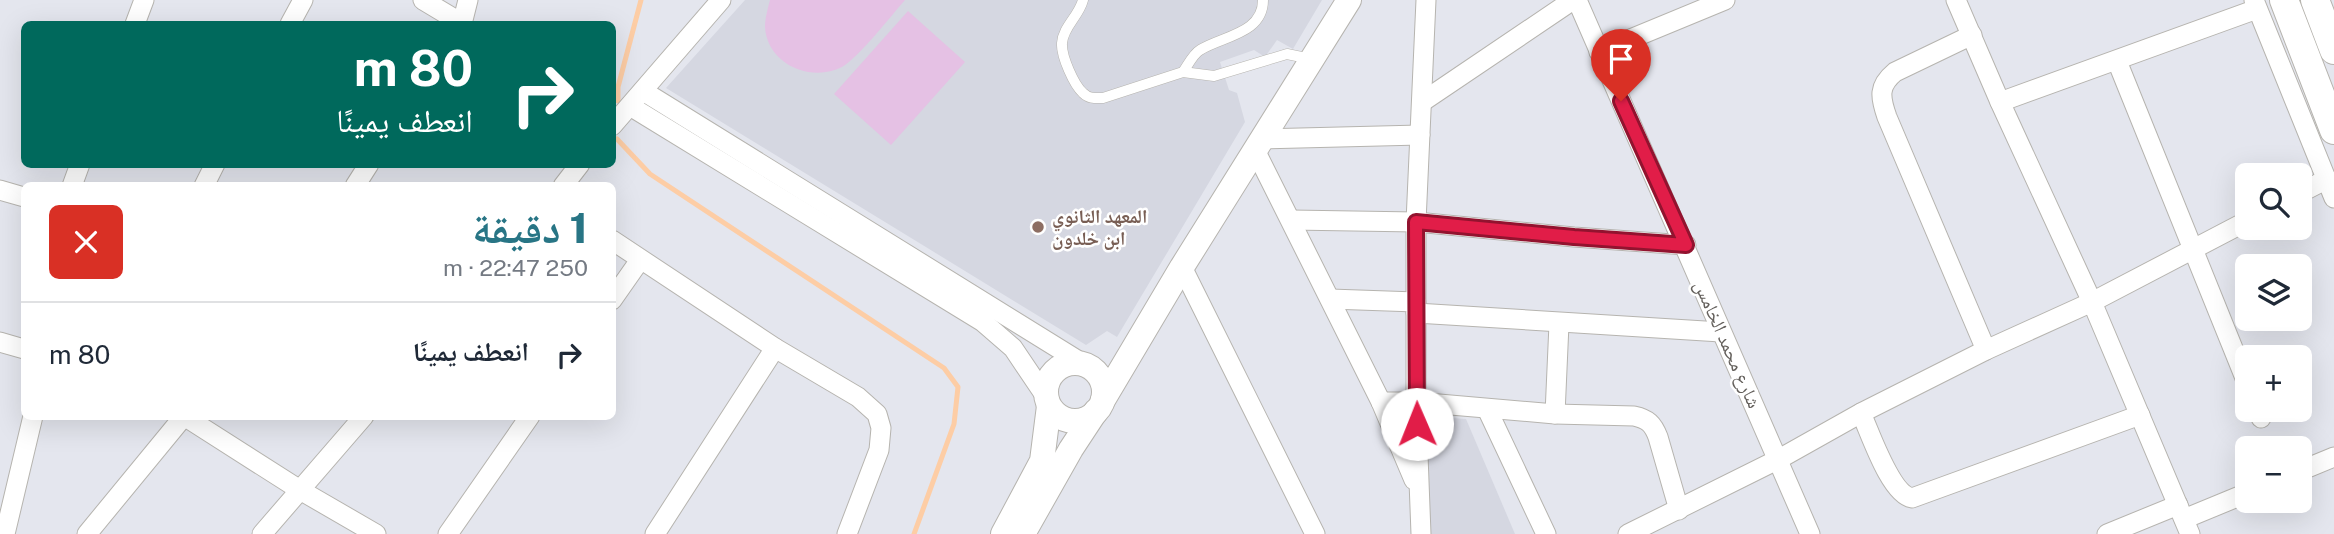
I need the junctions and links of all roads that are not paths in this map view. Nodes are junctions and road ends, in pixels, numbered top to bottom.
1 (144, 0) edge
2 (303, 0) edge
3 (423, 0) edge
4 (468, 0) edge
5 (721, 0) edge
6 (1083, 0) edge
7 (1264, 0) edge
8 (1349, 0) edge
9 (1426, 0) edge
10 (1575, 0) edge
11 (1725, 0) edge
12 (1956, 0) edge
13 (2284, 0) edge
14 (2315, 0) edge
15 (2256, 4) edge
16 (136, 21) edge
17 (292, 21) edge
18 (457, 21) edge
19 (463, 21) edge
20 (1972, 35) junction
21 (2334, 50) edge
22 (1599, 52) junction
23 (1312, 59) junction
24 (2116, 61) junction
25 (1183, 72) junction
26 (636, 98) junction
27 (1422, 102) junction
28 (2000, 102) junction
29 (616, 121) edge
30 (2334, 130) edge
31 (1420, 135) junction
32 (1258, 145) junction
33 (577, 168) edge
34 (2327, 179) junction
35 (566, 182) edge
36 (2312, 187) edge
37 (0, 190) edge
38 (21, 196) edge
39 (2334, 198) edge
40 (1291, 220) junction
41 (1416, 222) junction
42 (2235, 227) edge
43 (616, 243) edge
44 (1686, 245) junction
45 (2193, 249) junction
46 (640, 260) junction
47 (1182, 267) junction
48 (616, 294) edge
49 (1330, 299) junction
50 (2092, 302) junction
51 (1416, 307) junction
52 (1559, 324) junction
53 (1143, 331) junction
54 (1721, 332) junction
55 (0, 342) edge
56 (21, 348) edge
57 (775, 348) junction
58 (1986, 350) junction
59 (2235, 353) edge
60 (1083, 364) junction
61 (1047, 401) junction
62 (1416, 401) junction
63 (1381, 402) junction
64 (1100, 404) junction
65 (1487, 409) junction
66 (1861, 413) junction
67 (1555, 414) junction
68 (2140, 415) junction
69 (32, 420) edge
70 (182, 420) edge
71 (189, 420) edge
72 (361, 420) edge
73 (527, 420) edge
74 (1779, 459) junction
75 (2333, 459) edge
76 (2312, 467) edge
77 (300, 490) junction
78 (1419, 491) junction
79 (2235, 498) edge
80 (1679, 510) junction
81 (2184, 519) edge
82 (5, 534) edge
83 (87, 534) edge
84 (262, 534) edge
85 (376, 534) edge
86 (448, 534) edge
87 (655, 534) edge
88 (848, 534) edge
89 (1003, 534) edge
90 (1023, 534) edge
91 (1315, 534) edge
92 (1421, 534) edge
93 (1546, 534) edge
94 (1628, 534) edge
95 (1810, 534) edge
96 (2108, 534) edge

1 - 16 street
2 - 17 street
3 - 18 street
4 - 19 street
5 - 26 street
6 - 25 lane
7 - 25 lane
8 - 23 street
9 - 27 street
10 - 22 street, شارع محمد الخامس
10 - 27 street
11 - 22 street
12 - 20 street
13 - 30 main road
14 - 21 main road
15 - 24 street
15 - 34 street
20 - 28 street
20 - 58 street
22 - 44 street, شارع محمد الخامس
23 - 25 lane
23 - 32 street
24 - 28 street
24 - 45 street
26 - 29 street
26 - 60 street
26 - 61 street
27 - 31 street
28 - 50 street
31 - 32 street
31 - 41 street
32 - 40 street
32 - 47 street
33 - 35 street
34 - 36 street
34 - 39 street
37 - 38 street
40 - 41 street
40 - 49 street
41 - 44 street
41 - 51 street
42 - 45 street
43 - 46 street
44 - 54 street, شارع محمد الخامس
45 - 50 street
45 - 59 street
46 - 48 street
46 - 57 street
47 - 53 street
47 - 91 street
49 - 51 street
49 - 63 street
50 - 58 street
50 - 68 street
51 - 52 street
51 - 62 street
52 - 54 street
52 - 67 street
53 - 60 street
53 - 64 street
54 - 74 street, شارع محمد الخامس
55 - 56 street
57 - 87 street
57 - 88 street
58 - 66 street
60 - 61 street
60 - 64 street
61 - 64 street
61 - 89 street
62 - 63 street
62 - 65 street
62 - 78 street
63 - 78 street
64 - 90 street
65 - 67 street
65 - 93 street
66 - 68 street
66 - 74 street
67 - 80 street
68 - 81 street
69 - 82 street
70 - 83 street
71 - 77 street
72 - 77 street
73 - 86 street
74 - 80 street
74 - 95 street, شارع محمد الخامس
75 - 76 street
77 - 84 street
77 - 85 street
78 - 92 street
79 - 81 street
80 - 94 street
81 - 96 street

